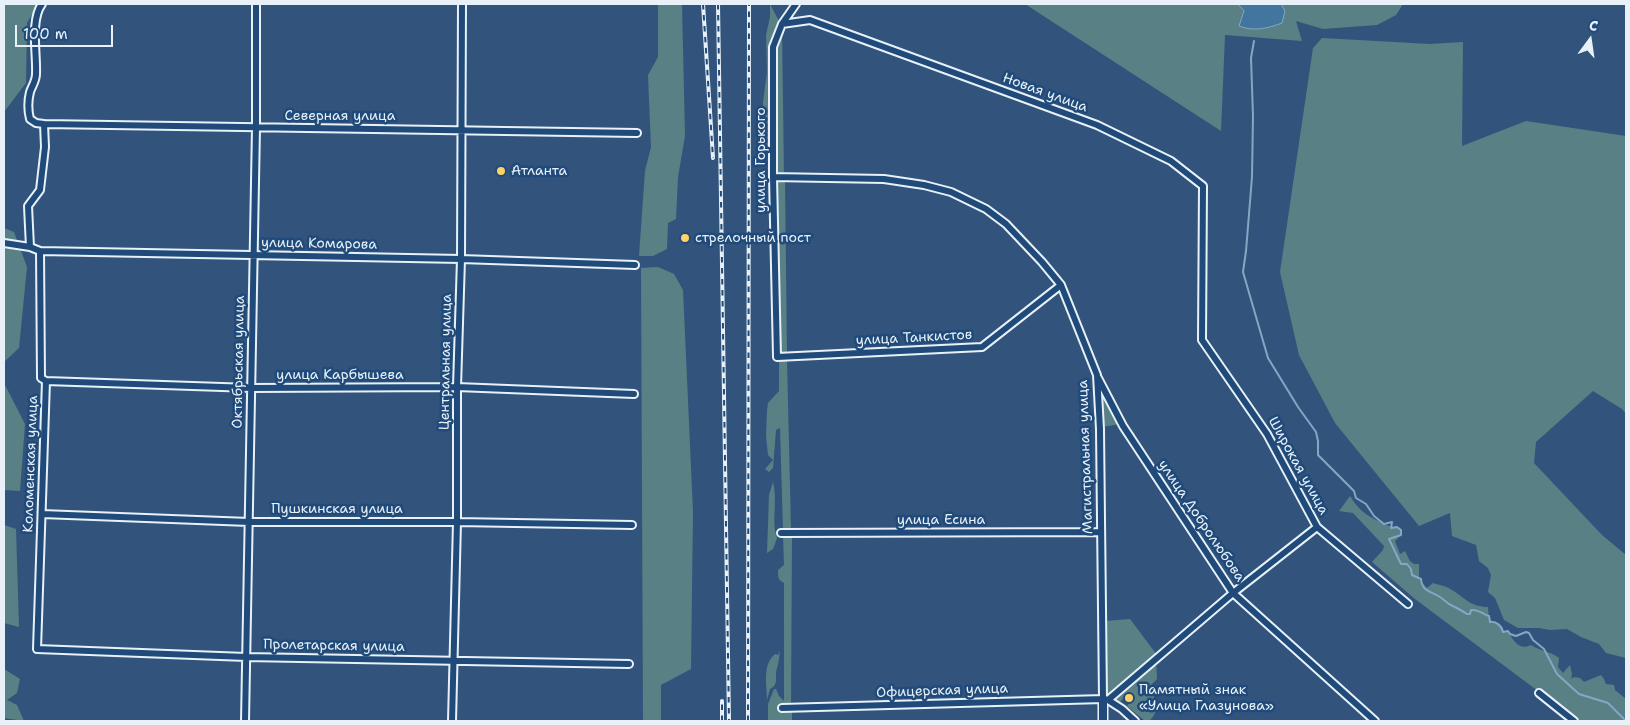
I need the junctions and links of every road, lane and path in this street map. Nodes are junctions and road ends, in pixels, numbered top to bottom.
1 (256, 4) edge
2 (462, 4) edge
3 (796, 4) edge
4 (40, 6) edge
5 (782, 24) junction
6 (44, 124) junction
7 (256, 128) junction
8 (462, 130) junction
9 (637, 133) dead end
10 (773, 177) junction
11 (4, 243) edge
12 (30, 247) junction
13 (40, 251) junction
14 (253, 256) junction
15 (461, 259) junction
16 (635, 264) dead end
17 (1202, 277) joint
18 (1061, 285) junction
19 (777, 357) joint
20 (1097, 375) junction
21 (46, 381) junction
22 (457, 387) junction
23 (251, 388) junction
24 (634, 394) dead end
25 (42, 514) junction
26 (249, 522) junction
27 (457, 522) junction
28 (632, 525) dead end
29 (1318, 527) junction
30 (1101, 532) junction
31 (782, 533) dead end
32 (1233, 593) junction
33 (1408, 604) dead end
34 (39, 649) joint
35 (246, 657) junction
36 (453, 660) junction
37 (629, 664) dead end
38 (1539, 693) dead end
39 (1106, 699) junction
40 (782, 708) dead end
41 (246, 721) edge
42 (452, 721) edge
43 (1103, 721) edge
44 (1135, 721) edge
45 (1375, 721) edge
46 (1574, 721) edge

1 - 7 street, Октябрьская улица
2 - 8 street, Центральная улица
3 - 5 street
4 - 6 street
5 - 10 street, улица Горького
5 - 17 street, Новая улица
6 - 7 street, Северная улица
6 - 12 street
7 - 8 street, Северная улица
7 - 14 street, Октябрьская улица
8 - 9 street, Северная улица
8 - 15 street, Центральная улица
10 - 18 street, Магистральная улица
10 - 19 street, улица Горького
11 - 12 street, улица Комарова
12 - 13 street, улица Комарова
13 - 14 street, улица Комарова
13 - 21 street, Коломенская улица
14 - 15 street, улица Комарова
14 - 23 street, Октябрьская улица
15 - 16 street, улица Комарова
15 - 22 street, Центральная улица
17 - 29 street, Широкая улица
18 - 19 street, улица Танкистов
18 - 20 street, Магистральная улица
20 - 30 street, Магистральная улица
20 - 32 street, улица Добролюбова
21 - 23 street, улица Карбышева
21 - 25 street, Коломенская улица
22 - 23 street, улица Карбышева
22 - 24 street, улица Карбышева
22 - 27 street, Центральная улица
23 - 26 street, Октябрьская улица
25 - 26 street, Пушкинская улица
25 - 34 street, Коломенская улица
26 - 27 street, Пушкинская улица
26 - 35 street, Октябрьская улица
27 - 28 street, Пушкинская улица
27 - 36 street, Центральная улица
29 - 32 street, Широкая улица
29 - 33 street
30 - 31 street, улица Есина
30 - 39 street, Магистральная улица
32 - 39 street, Широкая улица
32 - 45 street, улица Добролюбова
34 - 35 street, Пролетарская улица
35 - 36 street, Пролетарская улица
35 - 41 street, Октябрьская улица
36 - 37 street, Пролетарская улица
36 - 42 street, Центральная улица
38 - 46 street
39 - 40 street, Офицерская улица
39 - 43 street, Магистральная улица
39 - 44 street

